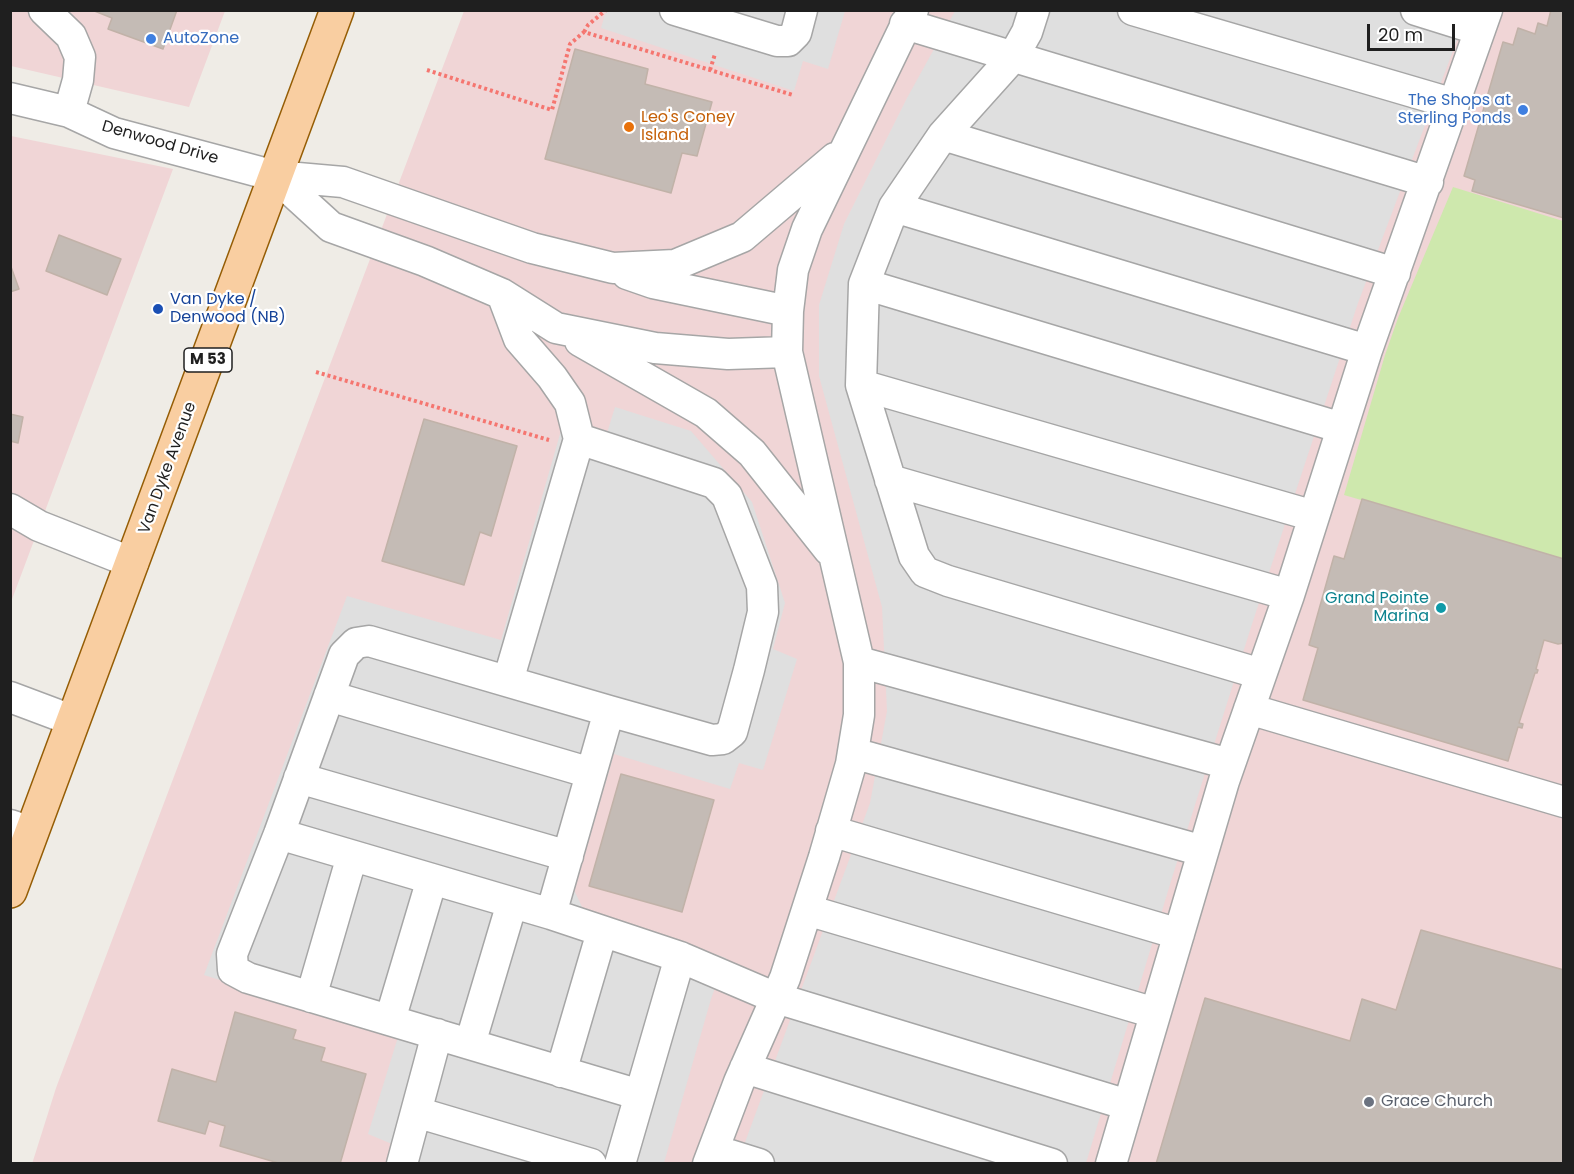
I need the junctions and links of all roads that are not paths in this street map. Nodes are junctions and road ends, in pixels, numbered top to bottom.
1 (44, 10) edge
2 (338, 10) edge
3 (675, 10) edge
4 (802, 10) edge
5 (1034, 10) edge
6 (1133, 10) edge
7 (1416, 10) edge
8 (705, 15) edge
9 (909, 17) edge
10 (1484, 20) edge
11 (1013, 57) junction
12 (10, 98) edge
13 (1454, 104) junction
14 (69, 112) junction
15 (943, 135) junction
16 (844, 151) junction
17 (275, 176) junction
18 (1428, 182) junction
19 (894, 207) junction
20 (613, 268) junction
21 (1395, 273) junction
22 (864, 284) junction
23 (502, 294) junction
24 (788, 311) junction
25 (556, 328) junction
26 (1367, 350) junction
27 (787, 352) junction
28 (861, 385) junction
29 (1342, 428) junction
30 (579, 439) junction
31 (890, 480) junction
32 (10, 509) edge
33 (1314, 516) junction
34 (837, 559) junction
35 (134, 563) junction
36 (1289, 595) junction
37 (860, 662) junction
38 (1261, 674) junction
39 (508, 681) junction
40 (329, 696) junction
41 (10, 698) edge
42 (1249, 709) junction
43 (609, 711) junction
44 (74, 721) junction
45 (853, 753) junction
46 (1230, 764) junction
47 (591, 773) junction
48 (299, 778) junction
49 (1563, 802) edge
50 (21, 828) edge
51 (831, 831) junction
52 (279, 834) junction
53 (1203, 851) junction
54 (352, 856) junction
55 (568, 856) junction
56 (432, 879) junction
57 (10, 891) edge
58 (512, 903) junction
59 (807, 910) junction
60 (551, 914) junction
61 (602, 932) junction
62 (1179, 934) junction
63 (680, 957) junction
64 (311, 996) junction
65 (776, 998) junction
66 (1155, 1013) junction
67 (390, 1020) junction
68 (437, 1034) junction
69 (470, 1044) junction
70 (746, 1068) junction
71 (561, 1072) junction
72 (640, 1095) junction
73 (1128, 1105) junction
74 (416, 1112) junction
75 (711, 1157) edge
76 (1047, 1163) edge
77 (402, 1164) edge
78 (591, 1164) edge
79 (620, 1164) edge
80 (759, 1164) edge
81 (1111, 1164) edge

1 - 14 street
2 - 17 main road, Van Dyke Avenue / M 53
3 - 8 street
4 - 8 street
5 - 11 street
6 - 13 street
7 - 10 street
9 - 11 street
9 - 16 street
10 - 13 street
11 - 15 street
11 - 18 street
12 - 14 street, Denwood Drive
13 - 18 street
14 - 17 street, Denwood Drive
15 - 19 street
15 - 21 street
16 - 20 street
16 - 24 street
17 - 20 street, Denwood Drive
17 - 23 street
17 - 35 main road, Van Dyke Avenue / M 53
18 - 21 street
19 - 22 street
19 - 26 street
20 - 24 street
21 - 26 street
22 - 28 street
22 - 29 street
23 - 25 street
23 - 30 street
24 - 27 street
25 - 27 street
25 - 34 street
26 - 29 street
27 - 34 street
28 - 31 street
28 - 33 street
29 - 33 street
30 - 39 street
30 - 43 street
31 - 36 street
31 - 38 street
32 - 35 street
33 - 36 street
34 - 37 street
35 - 44 main road, Van Dyke Avenue / M 53
36 - 38 street
37 - 45 street
37 - 46 street
38 - 42 street
39 - 40 street
39 - 43 street
40 - 47 street
40 - 48 street
41 - 44 street
42 - 46 street
42 - 49 street
43 - 47 street
44 - 50 main road, Van Dyke Avenue / M 53
45 - 51 street
45 - 53 street
46 - 53 street
47 - 55 street
48 - 52 street
48 - 55 street
50 - 57 main road, Van Dyke Avenue / M 53
51 - 59 street
51 - 62 street
52 - 54 street
52 - 64 street
53 - 62 street
54 - 56 street
54 - 64 street
55 - 60 street
56 - 58 street
56 - 67 street
58 - 60 street
58 - 69 street
59 - 65 street
59 - 66 street
60 - 61 street
61 - 63 street
61 - 71 street
62 - 66 street
63 - 65 street
63 - 72 street
64 - 67 street
65 - 70 street
65 - 73 street
66 - 73 street
67 - 68 street
68 - 69 street
68 - 74 street
69 - 71 street
70 - 75 street
70 - 76 street
71 - 72 street
72 - 79 street
73 - 81 street
74 - 77 street
74 - 78 street
75 - 80 street

